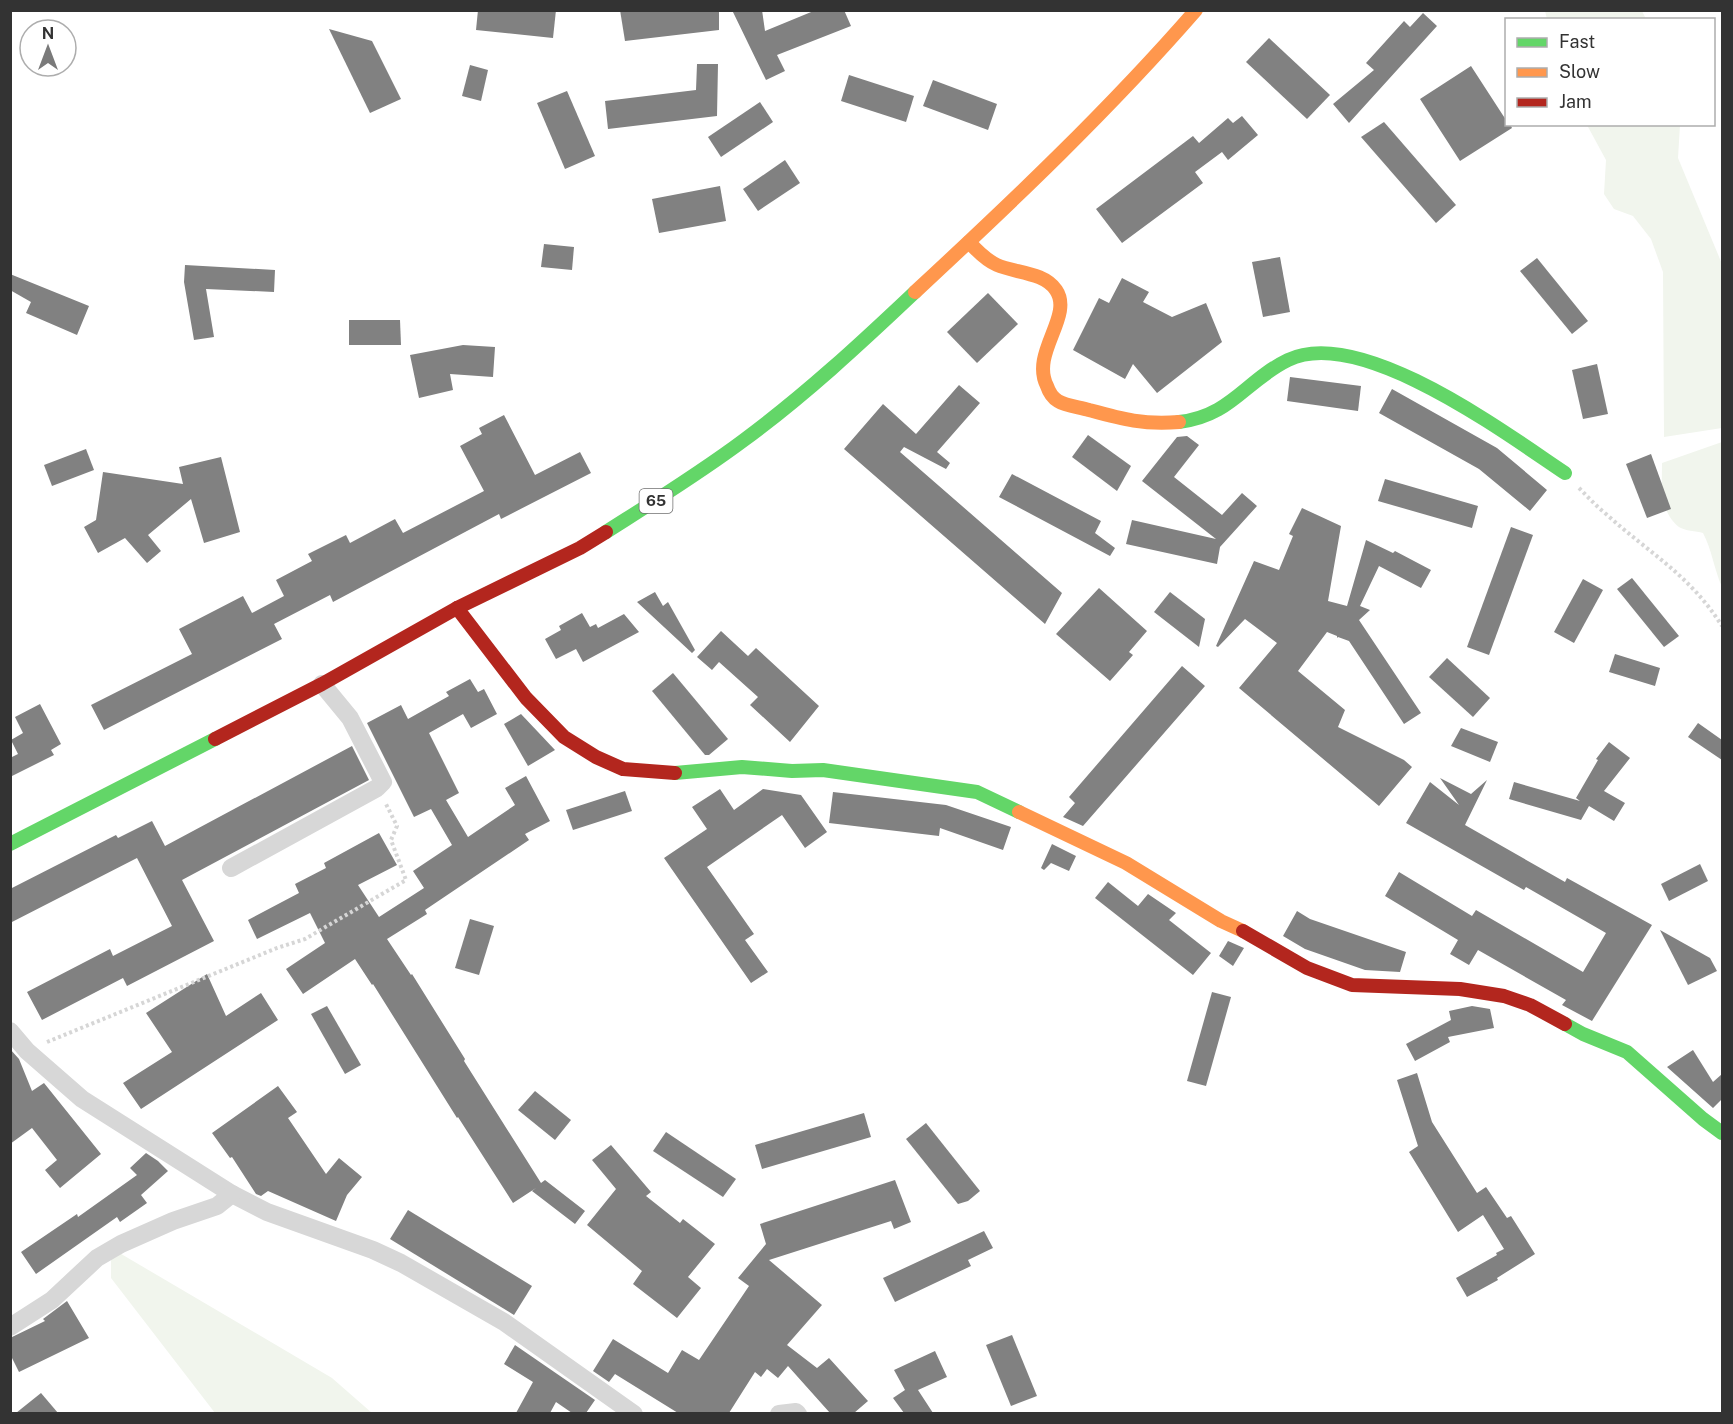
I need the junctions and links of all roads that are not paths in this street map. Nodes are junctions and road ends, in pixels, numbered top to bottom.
1 (1196, 10) edge
2 (969, 242) junction
3 (1565, 473) road end
4 (457, 608) junction
5 (322, 684) junction
6 (10, 844) edge
7 (231, 868) dead end
8 (10, 1031) edge
9 (1722, 1133) edge
10 (232, 1194) junction
11 (10, 1327) edge
12 (634, 1413) edge
13 (779, 1413) edge
14 (798, 1413) edge

1 - 2 street, 65
2 - 3 street
2 - 4 street, 65
4 - 5 street, 65
4 - 9 street
5 - 6 street, 65
5 - 7 street
8 - 10 street
10 - 11 street
10 - 12 street
13 - 14 street

